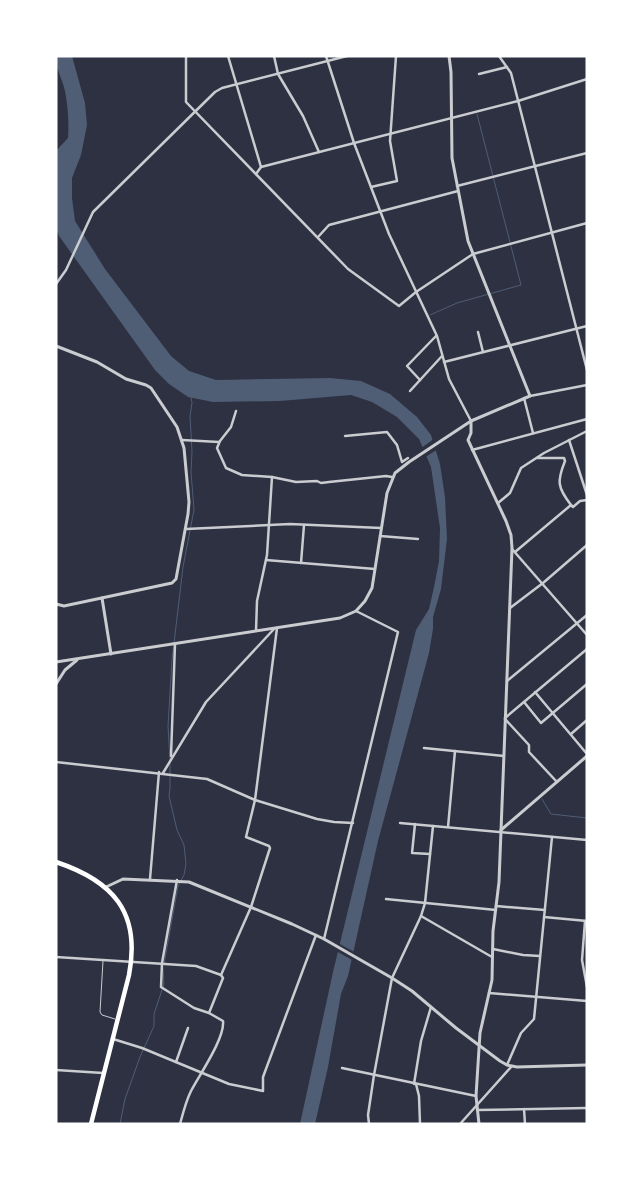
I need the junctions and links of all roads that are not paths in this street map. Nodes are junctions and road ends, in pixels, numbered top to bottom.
1 (186, 56) edge
2 (228, 56) edge
3 (274, 56) edge
4 (326, 56) edge
5 (347, 56) edge
6 (396, 56) edge
7 (449, 56) edge
8 (499, 56) edge
9 (328, 61) junction
10 (507, 67) junction
11 (278, 74) junction
12 (479, 74) dead end
13 (587, 79) edge
14 (236, 84) junction
15 (518, 101) junction
16 (195, 112) junction
17 (452, 118) junction
18 (390, 133) junction
19 (354, 142) junction
20 (319, 152) junction
21 (587, 153) edge
22 (535, 166) junction
23 (261, 167) junction
24 (256, 175) junction
25 (457, 186) junction
26 (371, 187) junction
27 (458, 191) junction
28 (380, 212) junction
29 (587, 223) edge
30 (552, 233) junction
31 (318, 237) junction
32 (473, 254) junction
33 (56, 284) edge
34 (416, 292) junction
35 (587, 326) edge
36 (576, 329) junction
37 (478, 332) dead end
38 (436, 336) junction
39 (56, 346) edge
40 (509, 346) junction
41 (483, 352) junction
42 (442, 356) junction
43 (444, 362) junction
44 (587, 370) edge
45 (420, 380) junction
46 (587, 385) edge
47 (410, 390) dead end
48 (530, 396) junction
49 (524, 398) junction
50 (236, 411) dead end
51 (587, 419) edge
52 (471, 421) junction
53 (587, 431) edge
54 (532, 433) junction
55 (345, 436) dead end
56 (182, 440) junction
57 (569, 440) junction
58 (219, 442) junction
59 (472, 450) junction
60 (537, 458) junction
61 (410, 459) junction
62 (272, 477) junction
63 (392, 477) junction
64 (587, 495) edge
65 (587, 500) edge
66 (498, 503) junction
67 (571, 505) junction
68 (270, 525) junction
69 (304, 525) junction
70 (381, 528) junction
71 (186, 529) junction
72 (380, 536) junction
73 (418, 539) dead end
74 (587, 545) edge
75 (514, 550) junction
76 (266, 560) junction
77 (301, 563) junction
78 (376, 570) junction
79 (543, 583) junction
80 (102, 598) junction
81 (56, 605) edge
82 (510, 608) junction
83 (356, 611) junction
84 (587, 615) edge
85 (577, 623) junction
86 (276, 628) junction
87 (256, 631) junction
88 (587, 634) edge
89 (175, 644) junction
90 (587, 649) edge
91 (111, 654) junction
92 (78, 658) junction
93 (56, 662) edge
94 (506, 682) junction
95 (56, 684) edge
96 (587, 684) edge
97 (535, 692) junction
98 (524, 702) junction
99 (553, 713) junction
100 (505, 718) junction
101 (587, 720) edge
102 (570, 734) junction
103 (424, 748) dead end
104 (455, 751) junction
105 (587, 755) edge
106 (504, 756) junction
107 (171, 757) junction
108 (56, 762) edge
109 (161, 773) junction
110 (557, 782) junction
111 (255, 800) junction
112 (353, 823) junction
113 (400, 823) dead end
114 (415, 824) junction
115 (433, 826) junction
116 (448, 827) junction
117 (501, 831) junction
118 (552, 837) junction
119 (587, 840) edge
120 (430, 854) junction
121 (56, 862) edge
122 (150, 879) junction
123 (180, 881) junction
124 (106, 887) junction
125 (386, 900) dead end
126 (425, 903) junction
127 (251, 907) junction
128 (496, 908) junction
129 (544, 910) junction
130 (421, 916) junction
131 (544, 917) junction
132 (586, 921) edge
133 (316, 935) junction
134 (325, 940) junction
135 (493, 949) junction
136 (540, 956) junction
137 (492, 957) junction
138 (56, 958) edge
139 (103, 960) junction
140 (131, 962) junction
141 (162, 963) junction
142 (222, 975) junction
143 (392, 978) junction
144 (587, 987) edge
145 (489, 993) junction
146 (536, 996) junction
147 (587, 1002) edge
148 (431, 1006) junction
149 (209, 1013) junction
150 (117, 1019) junction
151 (188, 1028) dead end
152 (112, 1039) junction
153 (479, 1046) junction
154 (176, 1062) junction
155 (506, 1065) junction
156 (587, 1065) edge
157 (512, 1066) junction
158 (342, 1068) dead end
159 (56, 1070) edge
160 (202, 1072) junction
161 (103, 1073) junction
162 (374, 1075) junction
163 (415, 1084) junction
164 (476, 1096) junction
165 (476, 1108) junction
166 (587, 1108) edge
167 (524, 1109) junction
168 (91, 1124) edge
169 (180, 1124) edge
170 (369, 1124) edge
171 (420, 1124) edge
172 (460, 1124) edge
173 (479, 1124) edge
174 (525, 1124) edge

1 - 16 street
2 - 14 street
3 - 11 street
4 - 9 street
5 - 9 street
6 - 18 street
7 - 17 street
8 - 10 street
9 - 11 street
9 - 19 street
10 - 12 street
10 - 15 street
11 - 14 street
11 - 20 street
13 - 15 street
14 - 16 street
14 - 23 street
15 - 17 street
15 - 22 street
16 - 24 street
16 - 33 street
17 - 18 street
17 - 25 street
18 - 19 street
18 - 26 street
19 - 20 street
19 - 26 street
20 - 23 street
21 - 22 street
22 - 25 street
22 - 30 street
23 - 24 street
24 - 31 street
25 - 27 street
26 - 28 street
27 - 28 street
27 - 32 street
28 - 31 street
28 - 34 street
29 - 30 street
30 - 32 street
30 - 36 street
31 - 34 street
32 - 34 street
32 - 40 street
34 - 38 street
35 - 36 street
36 - 40 street
36 - 44 street
37 - 41 street
38 - 42 street
38 - 45 street
39 - 56 street
40 - 41 street
40 - 48 street
41 - 43 street
42 - 43 street
42 - 45 street
43 - 52 street
45 - 47 street
46 - 48 street
48 - 49 street
49 - 52 street
49 - 54 street
50 - 58 street
51 - 54 street
52 - 59 street
52 - 61 street
53 - 57 street
54 - 59 street
55 - 61 street
56 - 58 street
56 - 71 street
57 - 60 street
57 - 64 street
58 - 62 street
59 - 66 street
60 - 66 street
60 - 67 street
61 - 63 street
62 - 63 street
62 - 68 street
63 - 70 street
65 - 67 street
66 - 75 street
67 - 75 street
68 - 69 street
68 - 71 street
68 - 76 street
69 - 70 street
69 - 77 street
70 - 72 street
71 - 80 street
72 - 73 street
72 - 78 street
74 - 79 street
75 - 79 street
75 - 82 street
76 - 77 street
76 - 87 street
77 - 78 street
78 - 83 street
79 - 82 street
79 - 85 street
80 - 81 street
80 - 91 street
82 - 94 street
83 - 86 street
83 - 112 street
84 - 85 street
85 - 88 street
85 - 94 street
86 - 87 street
86 - 107 street
86 - 111 street
87 - 89 street
89 - 91 street
89 - 107 street
90 - 97 street
91 - 92 street
92 - 93 street
92 - 95 street
94 - 100 street
96 - 99 street
97 - 98 street
97 - 99 street
98 - 99 street
98 - 100 street
99 - 102 street
100 - 106 street
100 - 110 street
101 - 102 street
102 - 105 street
103 - 104 street
104 - 106 street
104 - 116 street
105 - 110 street
106 - 117 street
107 - 109 street
108 - 109 street
109 - 111 street
109 - 122 street
110 - 117 street
111 - 112 street
111 - 127 street
112 - 134 street
113 - 114 street
114 - 115 street
114 - 120 street
115 - 116 street
115 - 120 street
116 - 117 street
117 - 118 street
117 - 128 street
118 - 119 street
118 - 129 street
120 - 126 street
121 - 124 main road
122 - 123 street
122 - 124 street
123 - 127 street
123 - 141 street
124 - 140 main road
125 - 126 street
126 - 128 street
126 - 130 street
127 - 133 street
127 - 142 street
128 - 129 street
128 - 135 street
129 - 131 street
130 - 137 street
130 - 143 street
131 - 132 street
131 - 136 street
132 - 144 street
133 - 134 street
133 - 160 street
134 - 143 street
135 - 136 street
135 - 137 street
136 - 146 street
137 - 145 street
138 - 139 street
139 - 140 street
139 - 150 lane
140 - 141 street
140 - 150 main road
141 - 142 street
141 - 149 street
142 - 149 street
143 - 148 street
143 - 162 street
145 - 146 street
145 - 153 street
146 - 147 street
146 - 155 street
148 - 153 street
148 - 163 street
149 - 160 street
150 - 152 main road
151 - 154 street
152 - 154 street
152 - 161 main road
153 - 155 street
153 - 164 street
154 - 160 street
155 - 157 street
156 - 157 street
157 - 165 street
158 - 162 street
159 - 161 street
160 - 169 street
161 - 168 main road
162 - 163 street
162 - 170 street
163 - 164 street
163 - 171 street
164 - 165 street
165 - 167 street
165 - 172 street
165 - 173 street
166 - 167 street
167 - 174 street

